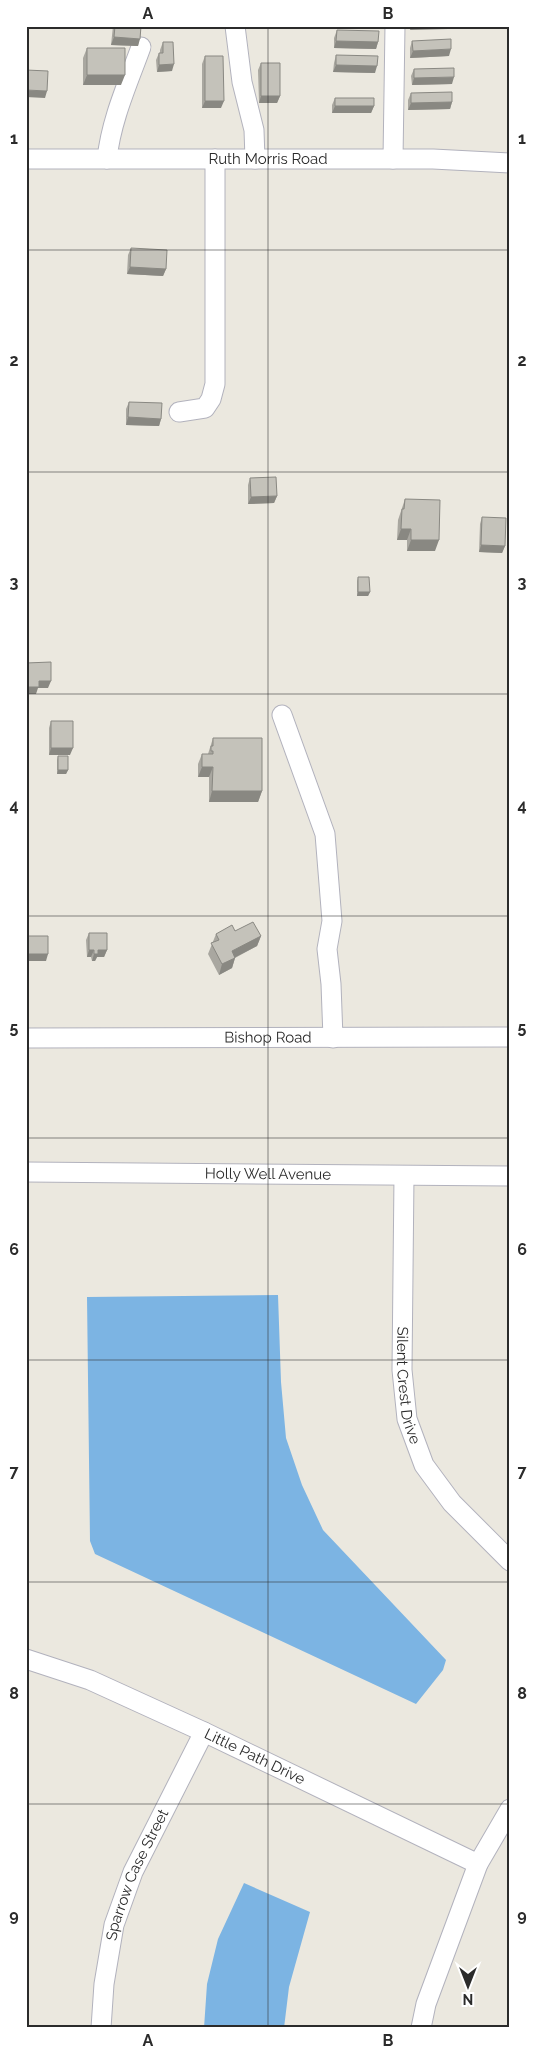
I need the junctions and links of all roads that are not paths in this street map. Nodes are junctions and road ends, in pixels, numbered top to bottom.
1 (235, 26) edge
2 (395, 26) edge
3 (141, 47) edge
4 (26, 159) edge
5 (107, 159) junction
6 (215, 159) junction
7 (255, 159) junction
8 (393, 159) junction
9 (510, 163) edge
10 (179, 412) dead end
11 (282, 715) dead end
12 (510, 1037) edge
13 (26, 1038) edge
14 (333, 1038) junction
15 (26, 1172) edge
16 (404, 1176) junction
17 (510, 1176) edge
18 (510, 1560) edge
19 (26, 1659) edge
20 (204, 1732) junction
21 (510, 1809) edge
22 (478, 1864) junction
23 (101, 2028) edge
24 (421, 2028) edge

1 - 7 street
2 - 8 street
3 - 5 street
4 - 5 street, Ruth Morris Road
5 - 6 street, Ruth Morris Road
6 - 7 street, Ruth Morris Road
6 - 10 street
7 - 8 street, Ruth Morris Road
8 - 9 street, Ruth Morris Road
11 - 14 street
12 - 14 street, Bishop Road
13 - 14 street, Bishop Road
15 - 16 street, Holly Well Avenue
16 - 17 street, Holly Well Avenue
16 - 18 street, Silent Crest Drive
19 - 20 street, Little Path Drive
20 - 22 street, Little Path Drive
20 - 23 street, Sparrow Case Street
21 - 22 street
22 - 24 street

